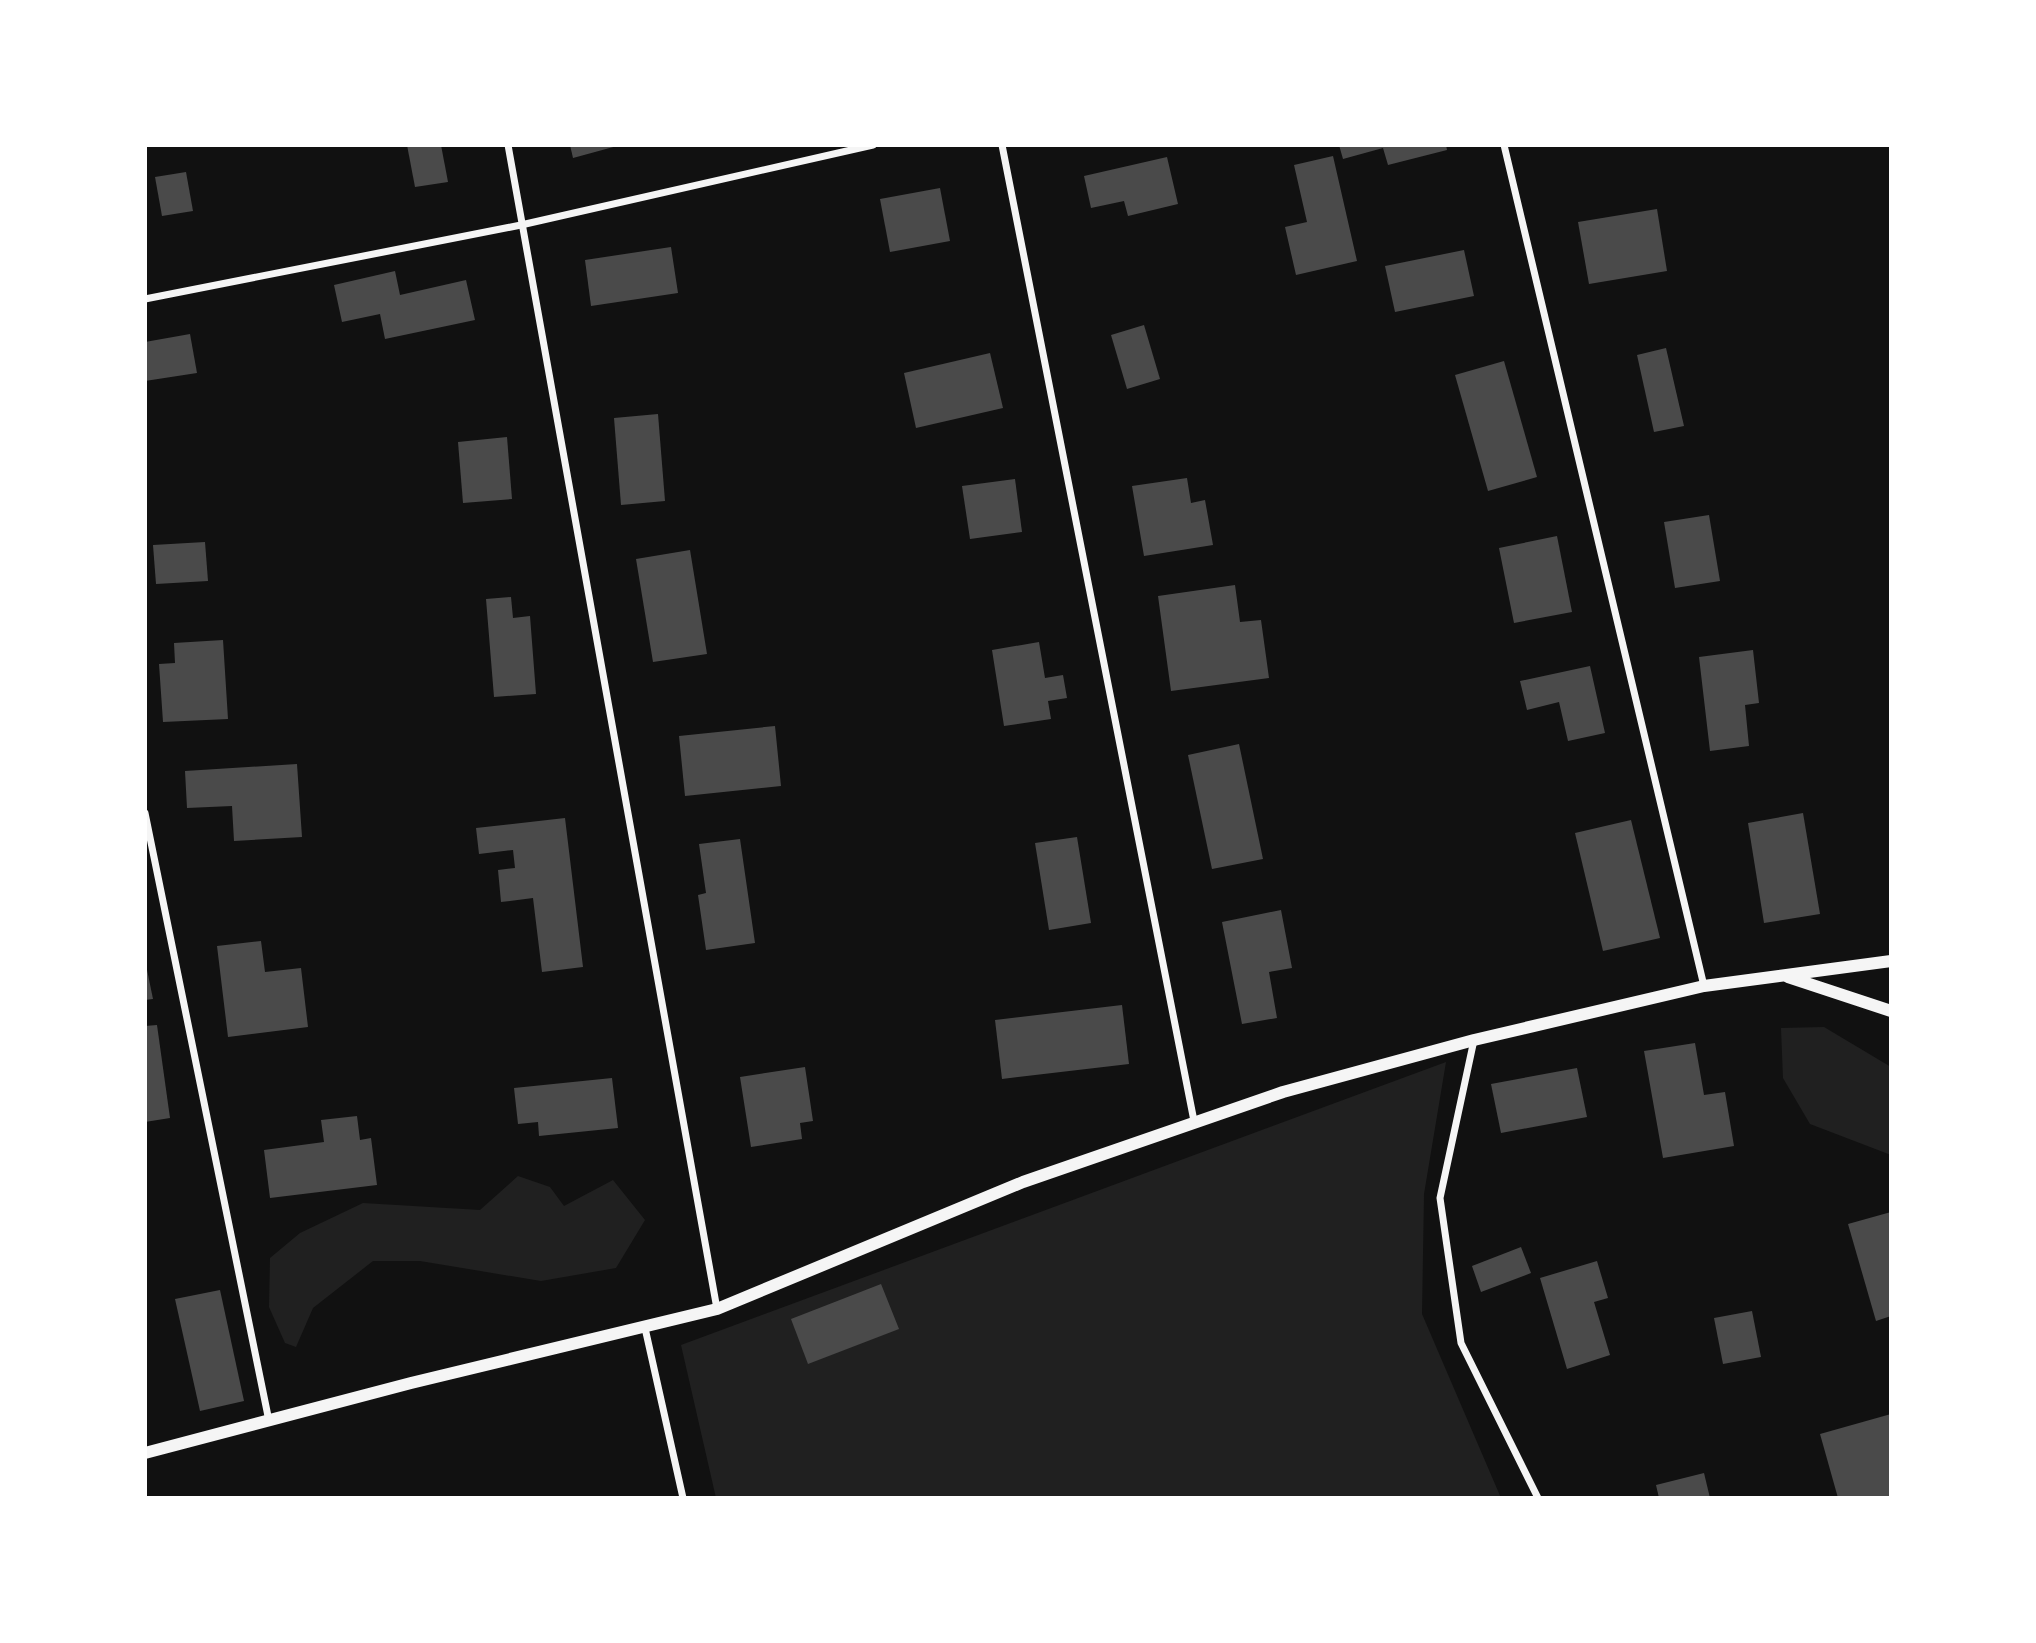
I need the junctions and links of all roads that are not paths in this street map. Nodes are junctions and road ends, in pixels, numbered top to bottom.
1 (508, 145) edge
2 (873, 145) edge
3 (1002, 145) edge
4 (1504, 145) edge
5 (521, 225) junction
6 (145, 299) edge
7 (145, 813) edge
8 (1891, 961) edge
9 (1783, 975) junction
10 (1704, 986) junction
11 (1891, 1011) edge
12 (1474, 1040) junction
13 (1194, 1121) junction
14 (717, 1309) junction
15 (645, 1328) junction
16 (270, 1422) junction
17 (145, 1453) edge
18 (683, 1498) edge
19 (1538, 1498) edge

1 - 5 street
2 - 5 street
3 - 13 street
4 - 10 street
5 - 6 street
5 - 14 street
7 - 16 street
8 - 9 street
9 - 10 street
9 - 11 street
10 - 12 street
12 - 13 street
12 - 19 street
13 - 14 street
14 - 15 street
15 - 16 street
15 - 18 street
16 - 17 street

